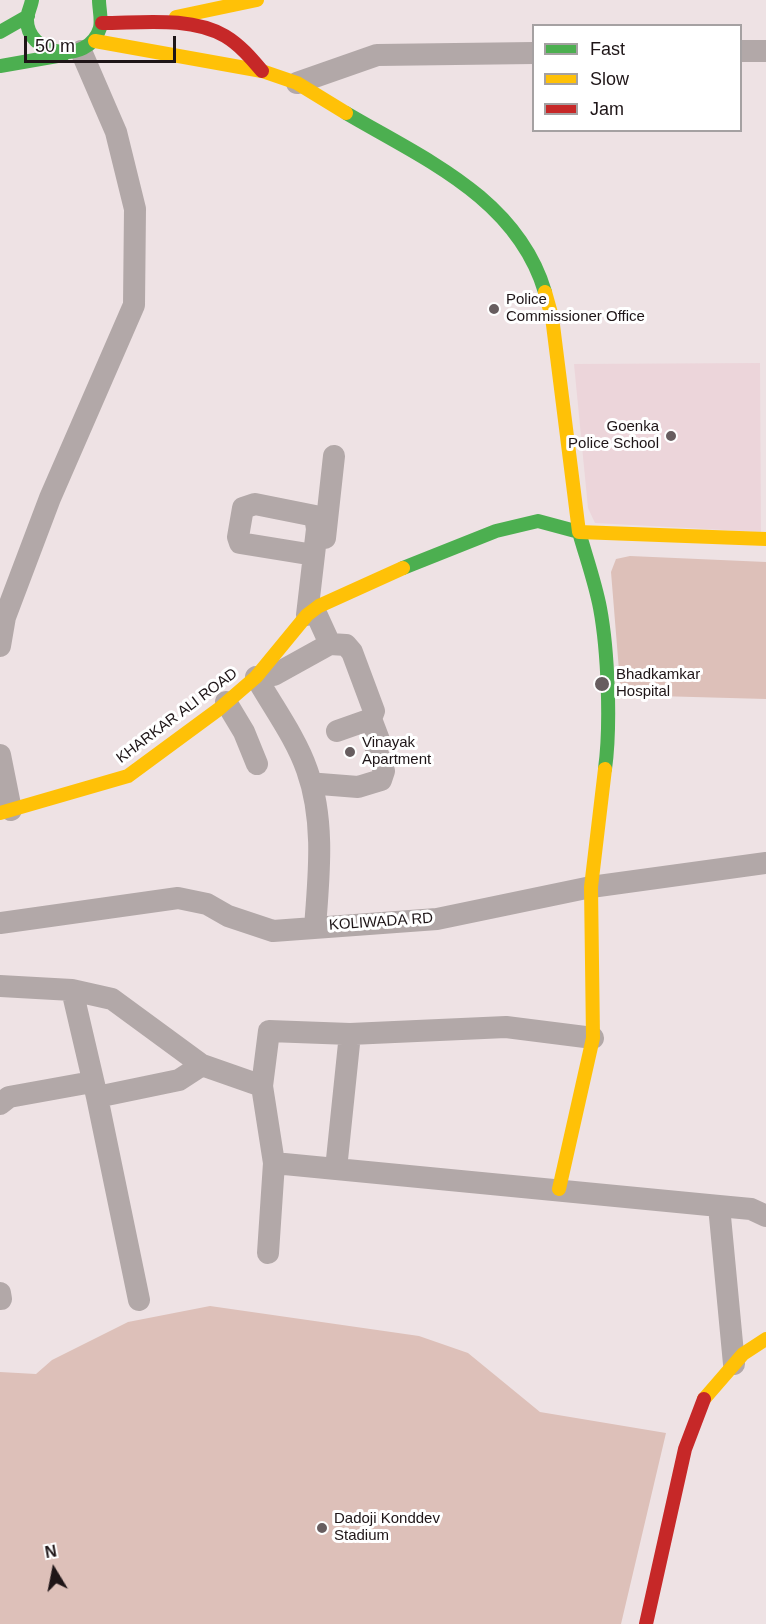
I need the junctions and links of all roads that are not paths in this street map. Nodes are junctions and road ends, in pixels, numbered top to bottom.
1 (32, 0) edge
2 (99, 0) edge
3 (175, 0) edge
4 (257, 0) edge
5 (156, 6) dead end
6 (215, 10) junction
7 (189, 15) junction
8 (28, 16) junction
9 (169, 17) junction
10 (102, 19) junction
11 (0, 32) edge
12 (218, 32) junction
13 (80, 49) junction
14 (742, 51) edge
15 (766, 51) edge
16 (532, 53) edge
17 (0, 66) edge
18 (262, 70) junction
19 (297, 83) junction
20 (334, 456) dead end
21 (579, 532) junction
22 (766, 539) edge
23 (314, 555) dead end
24 (314, 609) junction
25 (2, 617) edge
26 (330, 644) junction
27 (0, 646) edge
28 (265, 676) junction
29 (226, 702) junction
30 (371, 719) junction
31 (337, 731) dead end
32 (0, 754) edge
33 (257, 764) dead end
34 (320, 784) dead end
35 (5, 812) edge
36 (766, 863) edge
37 (591, 887) junction
38 (0, 923) edge
39 (315, 927) junction
40 (0, 986) edge
41 (72, 990) junction
42 (350, 1034) junction
43 (592, 1038) junction
44 (202, 1065) junction
45 (262, 1086) junction
46 (94, 1090) junction
47 (0, 1104) edge
48 (274, 1163) junction
49 (336, 1169) junction
50 (559, 1189) junction
51 (719, 1206) junction
52 (766, 1216) edge
53 (268, 1253) dead end
54 (139, 1300) dead end
55 (766, 1339) edge
56 (734, 1364) junction
57 (646, 1624) edge

1 - 8 street
2 - 10 street
3 - 7 street
4 - 6 street
5 - 9 street
6 - 7 street
6 - 12 street
7 - 9 street
8 - 11 street
8 - 13 street
9 - 10 street
10 - 12 street
10 - 13 street
12 - 18 street
13 - 17 street
13 - 18 street
13 - 25 street
14 - 15 street
16 - 19 street
18 - 19 street
19 - 21 street
20 - 24 street
21 - 22 street, KHARKAR ALI ROAD
21 - 24 street, KHARKAR ALI ROAD
21 - 37 street
23 - 24 street
24 - 26 street
24 - 28 street, KHARKAR ALI ROAD
25 - 27 street
26 - 28 street
26 - 30 street
28 - 29 street, KHARKAR ALI ROAD
28 - 39 street
29 - 33 street
29 - 35 street, KHARKAR ALI ROAD
30 - 31 street
30 - 34 street
32 - 35 street
36 - 37 street, KOLIWADA RD
37 - 39 street, KOLIWADA RD
37 - 43 street
38 - 39 street, KOLIWADA RD
40 - 41 street
41 - 44 street
41 - 46 street
42 - 43 street
42 - 45 street
42 - 49 street
43 - 50 street
44 - 45 street
44 - 46 street
45 - 48 street
46 - 47 street
46 - 54 street
48 - 49 street
48 - 53 street
49 - 50 street
50 - 51 street
51 - 52 street
51 - 56 street
55 - 56 street
56 - 57 street

